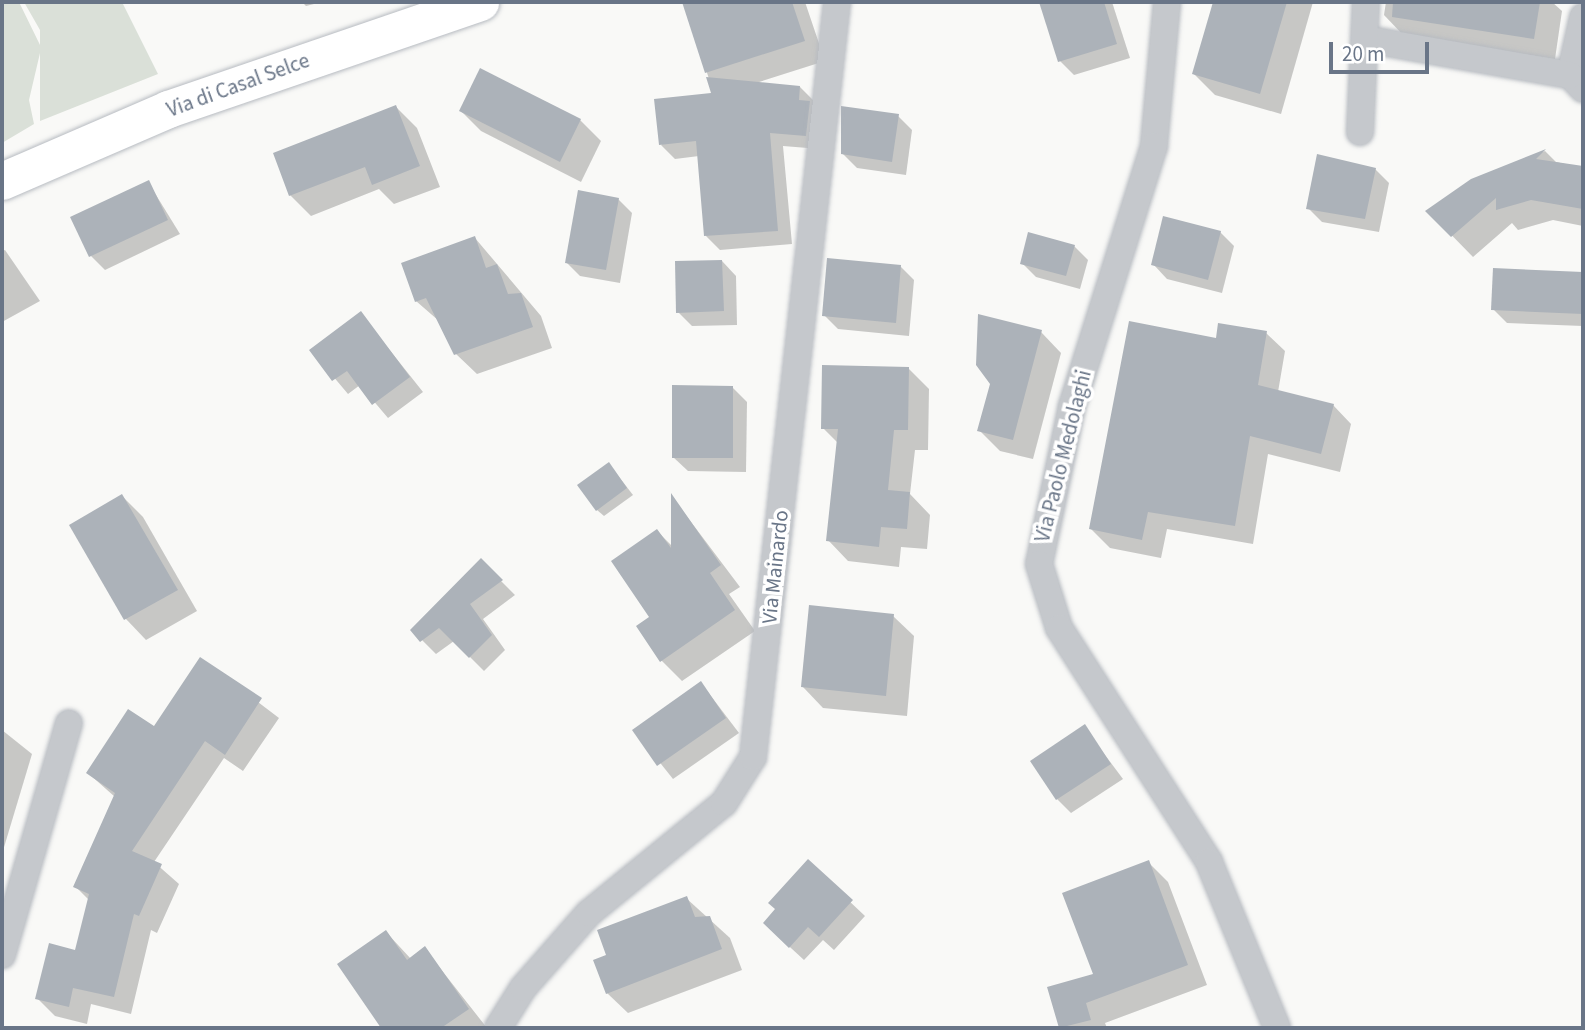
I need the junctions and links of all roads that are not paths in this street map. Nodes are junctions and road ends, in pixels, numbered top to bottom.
1 (480, 2) edge
2 (837, 2) edge
3 (1167, 2) edge
4 (1366, 2) edge
5 (1583, 17) edge
6 (1365, 39) junction
7 (1577, 82) edge
8 (1360, 132) dead end
9 (2, 181) edge
10 (69, 723) dead end
11 (2, 955) edge
12 (498, 1028) edge
13 (1277, 1028) edge

1 - 9 main road, Via di Casal Selce
2 - 12 street, Via Mainardo
3 - 13 street, Via Paolo Medolaghi
4 - 6 street
5 - 7 street
6 - 7 street
6 - 8 street
10 - 11 street

